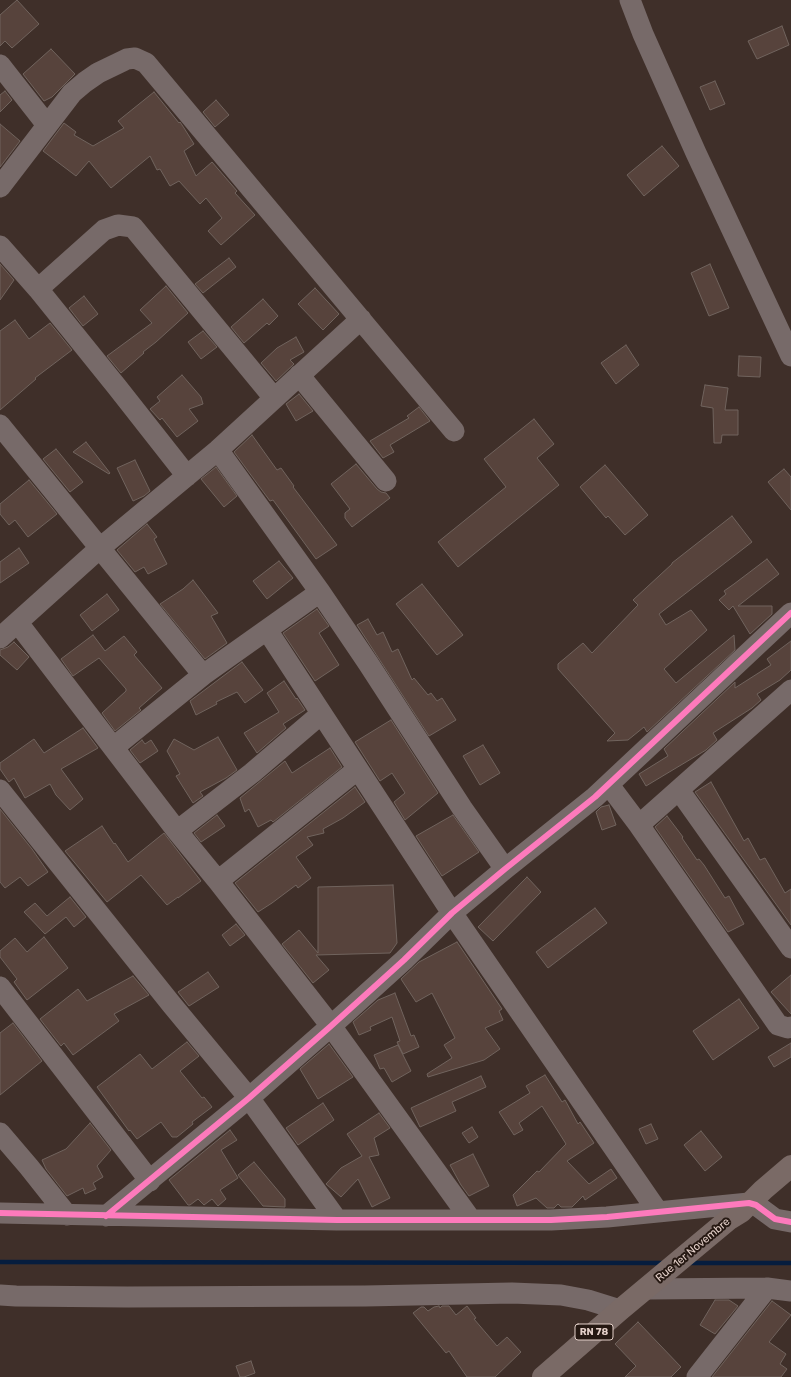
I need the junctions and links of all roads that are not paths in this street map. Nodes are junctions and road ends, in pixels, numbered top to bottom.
1 (630, 0) edge
2 (0, 65) edge
3 (47, 125) junction
4 (0, 187) edge
5 (0, 246) edge
6 (38, 289) junction
7 (361, 319) junction
8 (791, 356) edge
9 (299, 375) junction
10 (274, 398) junction
11 (0, 425) edge
12 (454, 431) dead end
13 (218, 450) junction
14 (187, 476) junction
15 (386, 481) dead end
16 (100, 548) junction
17 (320, 592) junction
18 (791, 613) edge
19 (18, 623) junction
20 (266, 630) junction
21 (0, 638) edge
22 (203, 675) junction
23 (791, 690) edge
24 (321, 714) junction
25 (114, 747) junction
26 (358, 769) junction
27 (609, 784) junction
28 (0, 790) edge
29 (679, 790) junction
30 (640, 825) junction
31 (177, 831) junction
32 (505, 869) junction
33 (218, 881) junction
34 (452, 913) junction
35 (791, 948) edge
36 (0, 987) edge
37 (331, 1026) junction
38 (791, 1027) edge
39 (248, 1098) junction
40 (0, 1133) edge
41 (791, 1166) edge
42 (150, 1181) junction
43 (791, 1182) edge
44 (744, 1210) junction
45 (658, 1212) junction
46 (0, 1213) edge
47 (67, 1215) junction
48 (106, 1216) junction
49 (337, 1220) junction
50 (470, 1220) junction
51 (791, 1222) edge
52 (767, 1288) junction
53 (647, 1289) junction
54 (791, 1291) edge
55 (0, 1295) edge
56 (620, 1310) junction
57 (543, 1377) edge
58 (697, 1377) edge

1 - 8 street
2 - 3 street
3 - 4 street
3 - 7 street
5 - 6 street
6 - 10 street
6 - 14 street
7 - 9 street
7 - 12 street
9 - 10 street
9 - 15 street
10 - 13 street
11 - 16 street
13 - 14 street
13 - 17 street
14 - 16 street
16 - 19 street
16 - 22 street
17 - 20 street
17 - 32 street
18 - 27 street
19 - 21 street
19 - 25 street
20 - 22 street
20 - 24 street
22 - 25 street
23 - 29 street
24 - 26 street
24 - 31 street
25 - 31 street
26 - 33 street
26 - 34 street
27 - 30 street
27 - 32 street
28 - 39 street
29 - 30 street
29 - 35 street
30 - 38 street
31 - 33 street
32 - 34 street
33 - 37 street
34 - 37 street
34 - 45 street
36 - 42 street
37 - 39 street
37 - 50 street
39 - 42 street
39 - 49 street
40 - 47 street
41 - 44 main road, RN 78
42 - 48 street
43 - 44 main road, RN 78
44 - 45 street
44 - 51 street
44 - 53 main road, Rue 1er Novembre / RN 78
45 - 50 street
46 - 47 street
47 - 48 street
48 - 49 street
49 - 50 street
52 - 53 street
52 - 54 street
52 - 58 street
53 - 56 main road, RN 78
55 - 56 street
56 - 57 main road, RN 78

